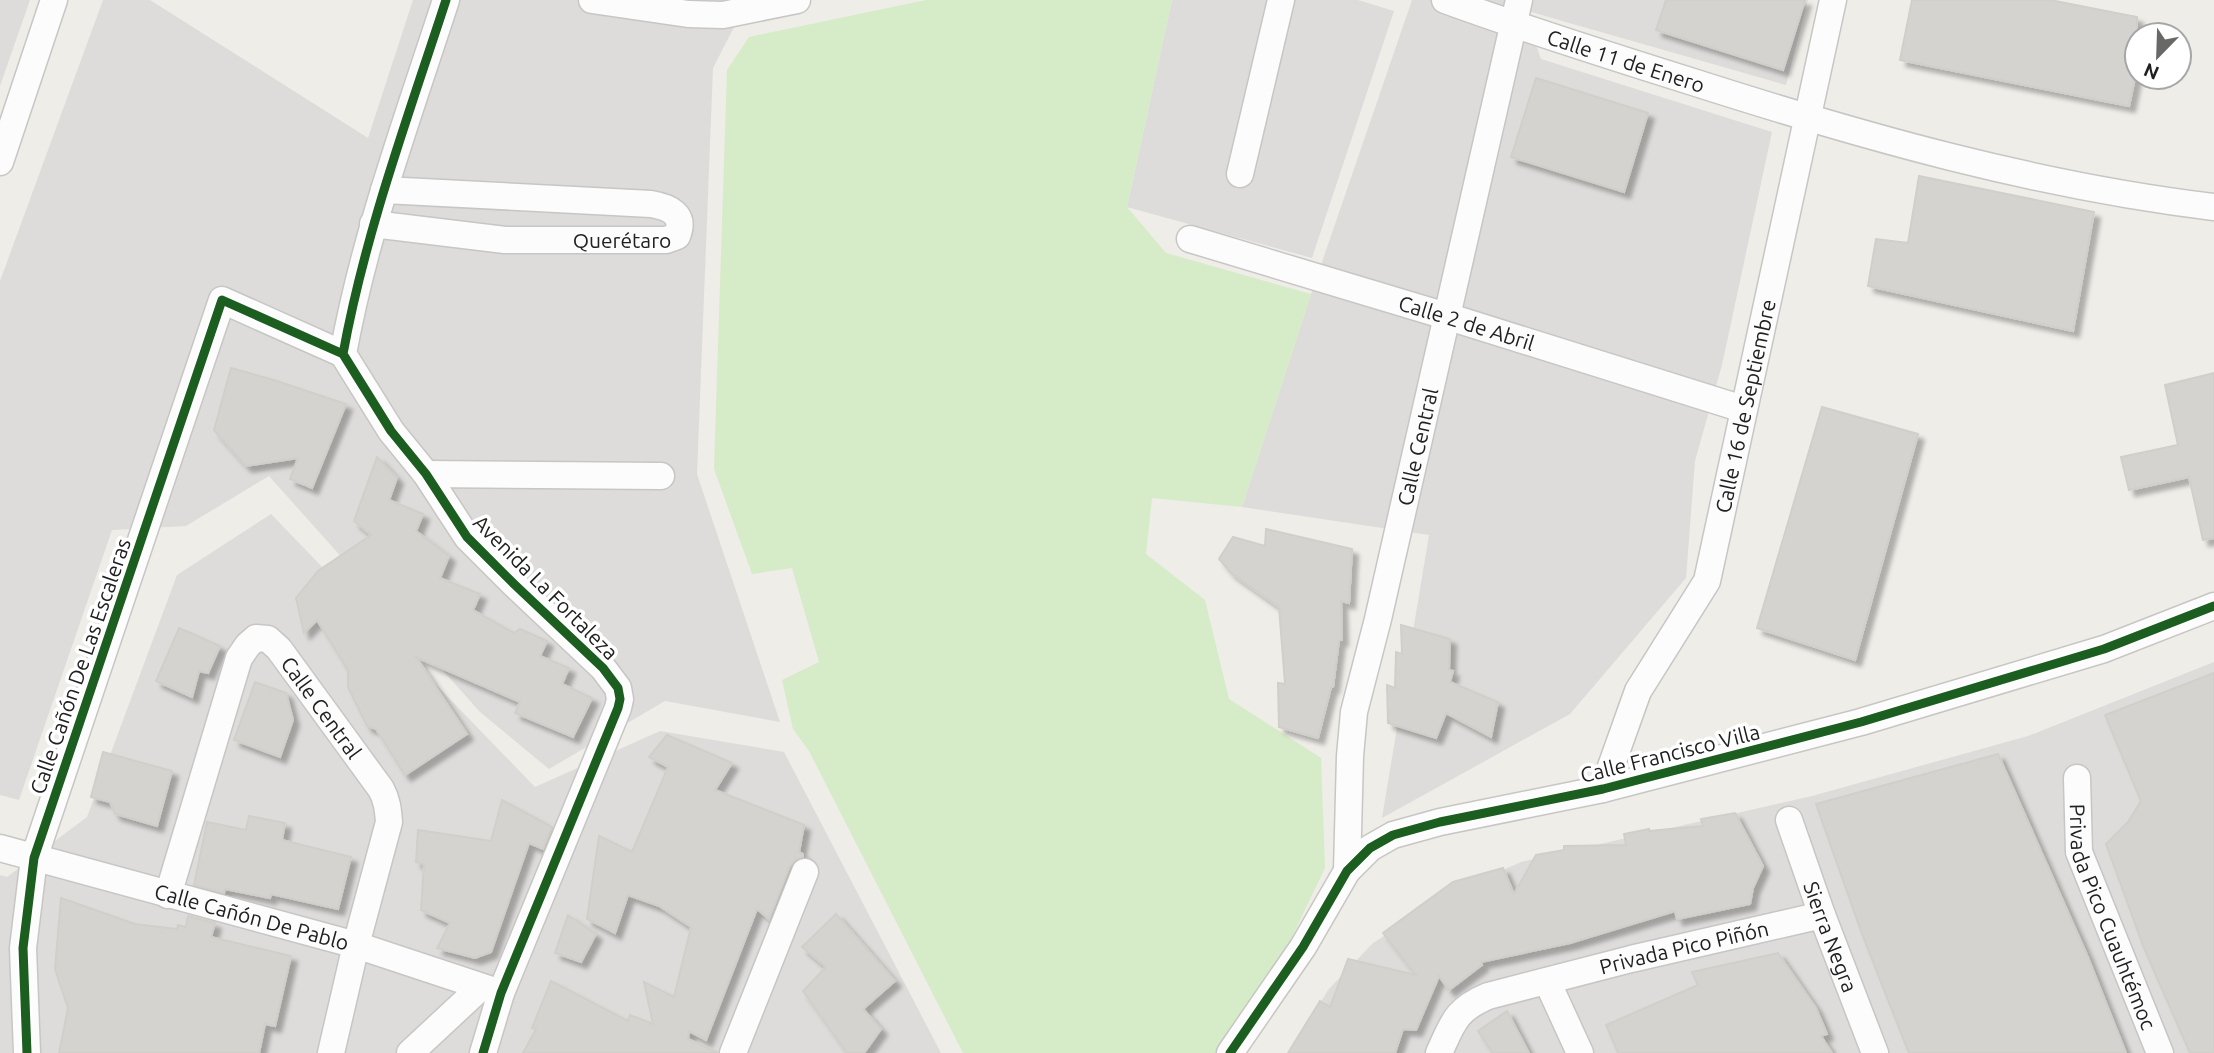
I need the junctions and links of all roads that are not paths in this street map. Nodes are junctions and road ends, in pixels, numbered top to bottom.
1 (54, 0) edge
2 (446, 0) edge
3 (592, 0) edge
4 (797, 0) edge
5 (1281, 0) edge
6 (1445, 0) edge
7 (1833, 0) edge
8 (1517, 13) edge
9 (1807, 118) junction
10 (6, 122) edge
11 (0, 162) edge
12 (1240, 174) dead end
13 (384, 190) junction
14 (2214, 207) edge
15 (373, 224) junction
16 (1190, 239) dead end
17 (1446, 316) junction
18 (343, 354) junction
19 (1743, 410) junction
20 (426, 474) junction
21 (662, 475) dead end
22 (2214, 606) edge
23 (2077, 778) dead end
24 (1603, 789) junction
25 (1788, 820) dead end
26 (0, 848) edge
27 (34, 858) junction
28 (1348, 871) junction
29 (805, 872) dead end
30 (167, 895) junction
31 (1822, 915) junction
32 (356, 945) junction
33 (1547, 981) junction
34 (491, 990) junction
35 (27, 1053) edge
36 (331, 1053) edge
37 (410, 1053) edge
38 (483, 1053) edge
39 (733, 1053) edge
40 (1230, 1053) edge
41 (1439, 1053) edge
42 (1580, 1053) edge
43 (1875, 1053) edge
44 (2160, 1053) edge

1 - 10 street
2 - 13 street
3 - 4 street
5 - 12 street
6 - 8 street, Calle 11 de Enero
7 - 9 street, Calle 16 de Septiembre
8 - 9 street, Calle 11 de Enero
8 - 17 street, Calle Central
9 - 14 street, Calle 11 de Enero
9 - 19 street, Calle 16 de Septiembre
10 - 11 street
13 - 15 street
13 - 15 street, Querétaro
15 - 18 street
16 - 17 street, Calle 2 de Abril
17 - 19 street, Calle 2 de Abril
17 - 28 street, Calle Central
18 - 20 street, Avenida La Fortaleza
18 - 27 street, Calle Cañón De Las Escaleras
19 - 24 street, Calle 16 de Septiembre
20 - 21 street
20 - 34 street, Avenida La Fortaleza
22 - 24 street, Calle Francisco Villa
23 - 44 street, Privada Pico Cuauhtémoc
24 - 28 street, Calle Francisco Villa
25 - 31 street, Sierra Negra
26 - 27 street, Calle Cañón De Pablo
27 - 30 street, Calle Cañón De Pablo
27 - 35 street, Calle Cañón De Las Escaleras
28 - 40 street, Calle Francisco Villa
29 - 39 street
30 - 32 street, Calle Cañón De Pablo
30 - 32 street, Calle Central
31 - 33 street, Privada Pico Piñón
31 - 43 street, Sierra Negra
32 - 34 street, Calle Cañón De Pablo
32 - 36 street, Calle Central
33 - 41 street, Privada Pico Piñón
33 - 42 street
34 - 37 street
34 - 38 street, Avenida La Fortaleza

